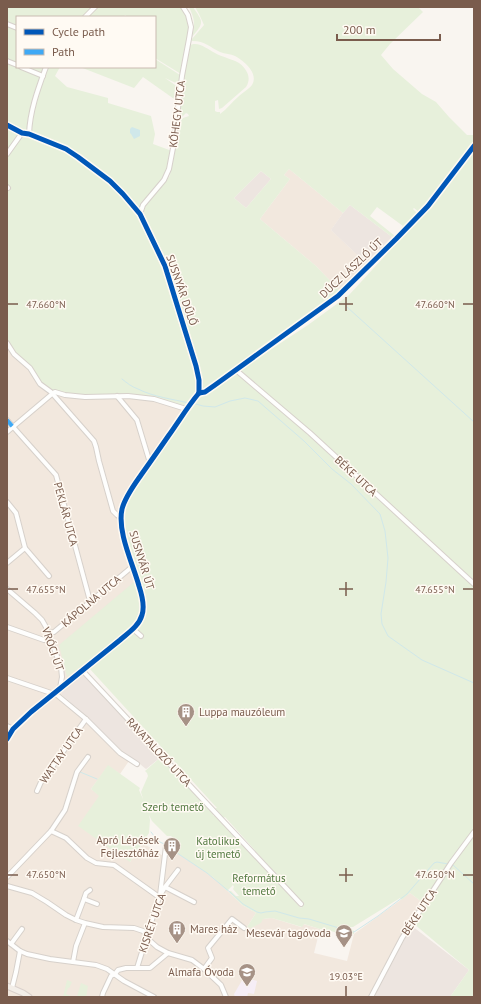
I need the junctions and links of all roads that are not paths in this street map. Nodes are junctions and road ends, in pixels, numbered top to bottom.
1 (95, 7) edge
2 (183, 7) edge
3 (86, 16) edge
4 (23, 68) edge
5 (46, 68) edge
6 (43, 76) junction
7 (7, 125) edge
8 (22, 133) junction
9 (29, 134) junction
10 (474, 146) edge
11 (7, 154) edge
12 (140, 214) junction
13 (7, 343) edge
14 (236, 370) junction
15 (199, 393) junction
16 (52, 394) junction
17 (62, 394) junction
18 (117, 396) junction
19 (60, 402) junction
20 (186, 409) junction
21 (7, 420) edge
22 (13, 426) junction
23 (7, 432) edge
24 (150, 463) junction
25 (7, 502) edge
26 (121, 518) junction
27 (25, 548) junction
28 (7, 563) edge
29 (133, 566) junction
30 (48, 576) dead end
31 (474, 584) edge
32 (7, 589) edge
33 (90, 601) junction
34 (7, 627) edge
35 (133, 629) junction
36 (48, 633) junction
37 (140, 636) dead end
38 (50, 639) junction
39 (82, 670) junction
40 (62, 677) junction
41 (7, 678) edge
42 (67, 682) junction
43 (60, 688) junction
44 (52, 694) junction
45 (86, 720) junction
46 (7, 726) edge
47 (13, 729) junction
48 (7, 739) edge
49 (88, 757) dead end
50 (137, 764) dead end
51 (37, 791) dead end
52 (51, 831) junction
53 (474, 832) edge
54 (166, 846) dead end
55 (178, 870) dead end
56 (7, 877) edge
57 (7, 886) edge
58 (166, 887) junction
59 (90, 890) dead end
60 (159, 897) junction
61 (84, 898) junction
62 (194, 902) dead end
63 (97, 904) dead end
64 (301, 904) dead end
65 (76, 920) junction
66 (85, 923) junction
67 (244, 928) dead end
68 (22, 929) dead end
69 (146, 937) junction
70 (9, 942) edge
71 (20, 951) junction
72 (168, 953) junction
73 (73, 962) junction
74 (137, 968) junction
75 (204, 969) junction
76 (115, 974) junction
77 (9, 987) edge
78 (29, 997) edge
79 (102, 997) edge
80 (154, 997) edge
81 (226, 997) edge
82 (371, 997) edge

1 - 3 street
2 - 12 street, KŐHEGY UTCA
4 - 6 street
5 - 6 street
6 - 9 street
7 - 8 street, SUSNYÁR DŰLŐ
8 - 9 street, SUSNYÁR DŰLŐ
8 - 11 street
9 - 12 street, SUSNYÁR DŰLŐ
10 - 14 street, DÚCZ LÁSZLÓ ÚT
12 - 15 street, SUSNYÁR DŰLŐ
13 - 16 street
14 - 15 street, DÚCZ LÁSZLÓ ÚT
14 - 31 street, BÉKE UTCA
15 - 20 street, SUSNYÁR ÚT
16 - 17 street
16 - 19 street
16 - 22 street
17 - 18 street
17 - 19 street
18 - 20 street
18 - 24 street
19 - 26 street
20 - 24 street, SUSNYÁR ÚT
21 - 22 street, PEKLÁR UTCA
22 - 23 street
22 - 33 street, PEKLÁR UTCA
24 - 26 street, SUSNYÁR ÚT
25 - 27 street
26 - 29 street, SUSNYÁR ÚT
27 - 28 street
27 - 30 street
29 - 33 street, KÁPOLNA UTCA
29 - 35 street, SUSNYÁR ÚT
32 - 36 street, VRÓCI ÚT
33 - 36 street, KÁPOLNA UTCA
34 - 38 street
35 - 37 street
35 - 39 street, SUSNYÁR ÚT
36 - 38 street, VRÓCI ÚT
38 - 40 street, VRÓCI ÚT
39 - 42 street, SUSNYÁR ÚT
39 - 64 street, RAVATALOZÓ UTCA
40 - 42 street, VRÓCI ÚT
40 - 43 street, VRÓCI ÚT
41 - 44 street
42 - 43 street, SUSNYÁR ÚT
43 - 44 street, SUSNYÁR ÚT
44 - 45 street
44 - 47 street, SUSNYÁR ÚT
45 - 50 street
45 - 51 street, WATTAY UTCA
46 - 47 street
47 - 48 street, SUSNYÁR ÚT
49 - 52 street
52 - 56 street
52 - 60 street
53 - 82 street, BÉKE UTCA
54 - 60 street
55 - 58 street
57 - 65 street
58 - 60 street, KISRÉT UTCA
58 - 62 street, KISRÉT UTCA
59 - 61 street
60 - 69 street, KISRÉT UTCA
61 - 63 street
61 - 65 street
65 - 66 street
66 - 69 street
66 - 73 street
67 - 75 street
68 - 70 street
69 - 72 street
69 - 74 street, KISRÉT UTCA
70 - 71 street
71 - 73 street
71 - 77 street
72 - 74 street
72 - 75 street
73 - 76 street
74 - 76 street
75 - 81 street
76 - 79 street
76 - 80 street
77 - 78 main road

